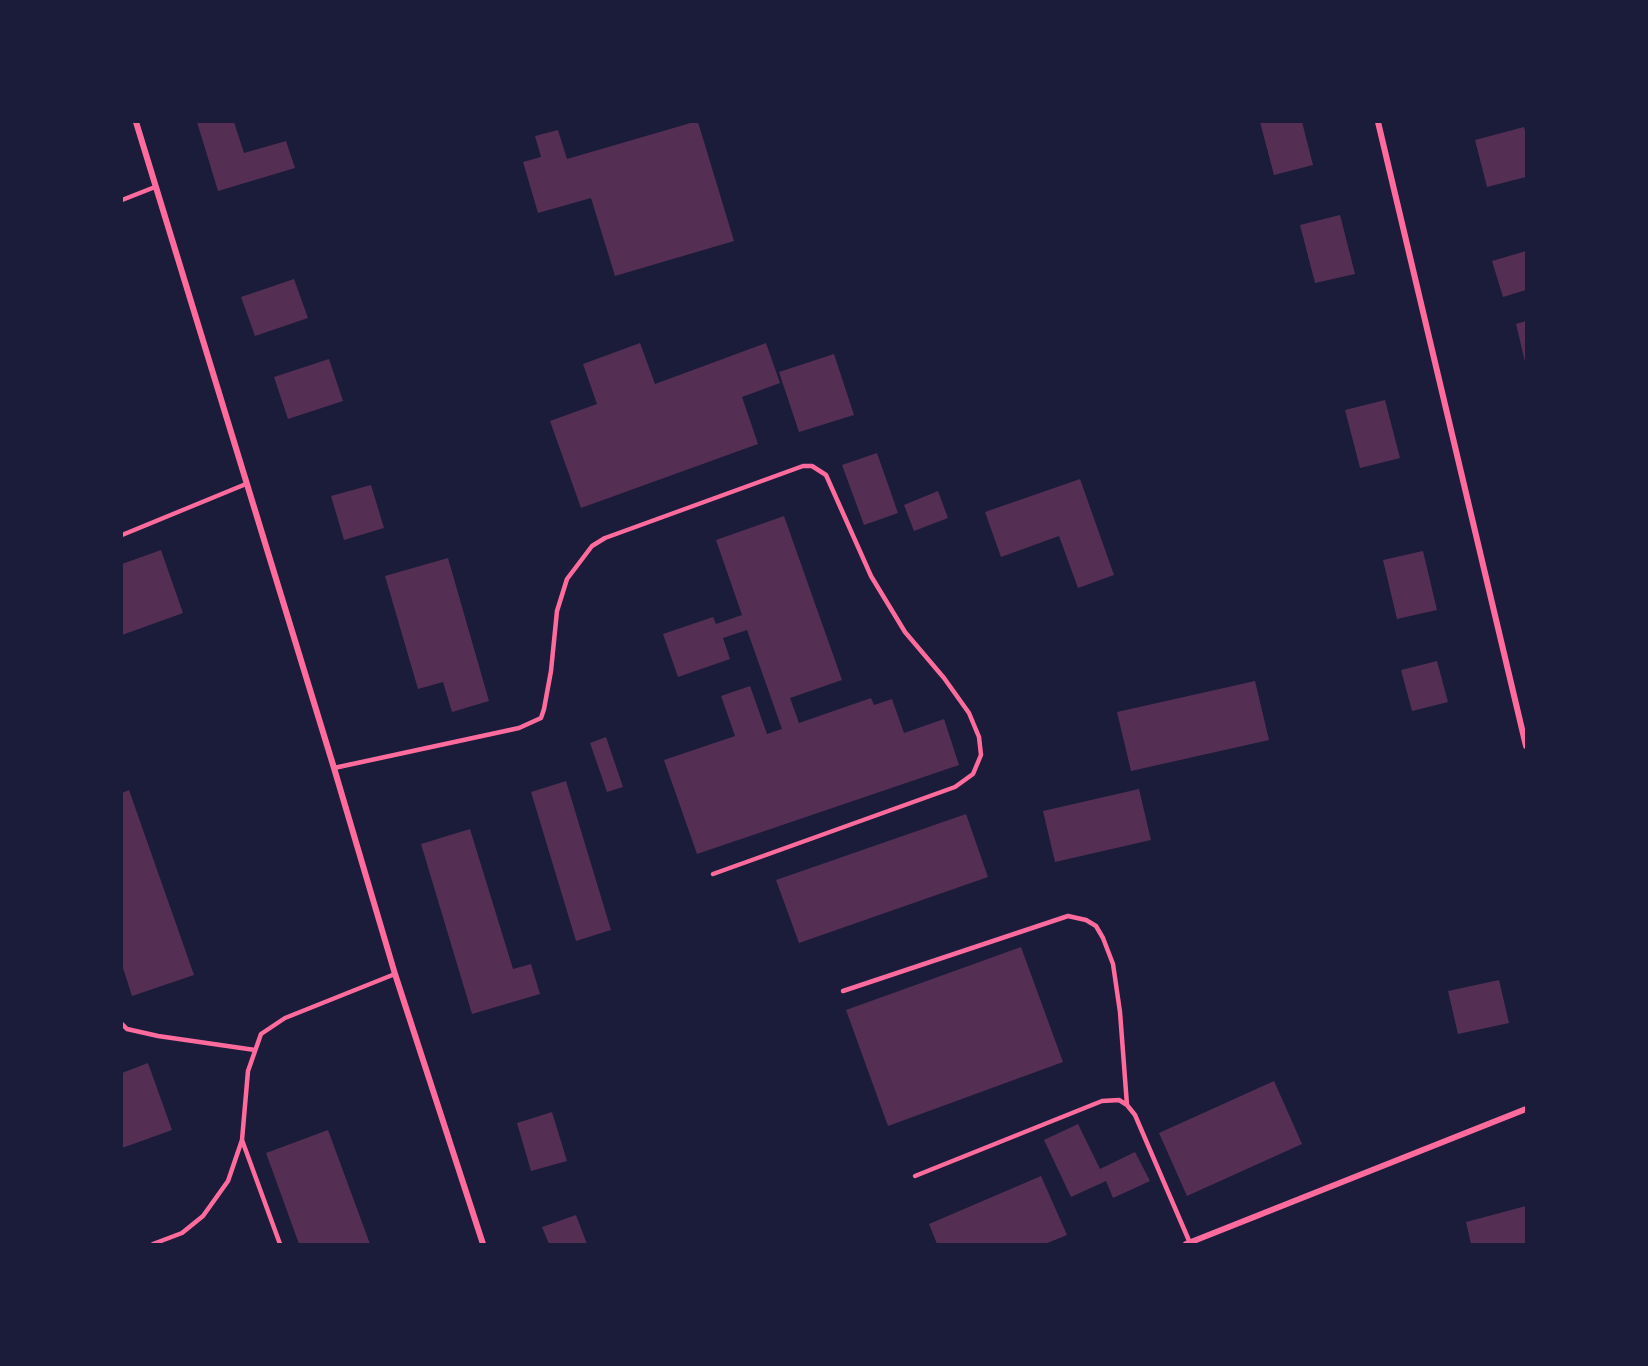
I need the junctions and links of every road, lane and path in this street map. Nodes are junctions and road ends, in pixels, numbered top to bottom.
1 (136, 122) edge
2 (1378, 122) edge
3 (155, 187) junction
4 (122, 200) edge
5 (246, 484) junction
6 (122, 535) edge
7 (1527, 746) edge
8 (334, 768) junction
9 (713, 874) dead end
10 (395, 974) junction
11 (843, 992) dead end
12 (122, 1024) edge
13 (124, 1030) edge
14 (255, 1050) junction
15 (1127, 1105) junction
16 (1527, 1109) edge
17 (242, 1140) junction
18 (915, 1176) dead end
19 (1188, 1244) edge
20 (153, 1245) edge
21 (280, 1245) edge
22 (483, 1245) edge

1 - 3 street
2 - 7 street
3 - 4 lane
3 - 5 street
5 - 6 lane
5 - 8 street
8 - 9 lane
8 - 10 street
10 - 14 lane
10 - 22 street
11 - 15 lane
12 - 13 lane
13 - 14 lane
14 - 17 lane
15 - 18 lane
15 - 19 lane
16 - 19 street
17 - 20 lane
17 - 21 lane

